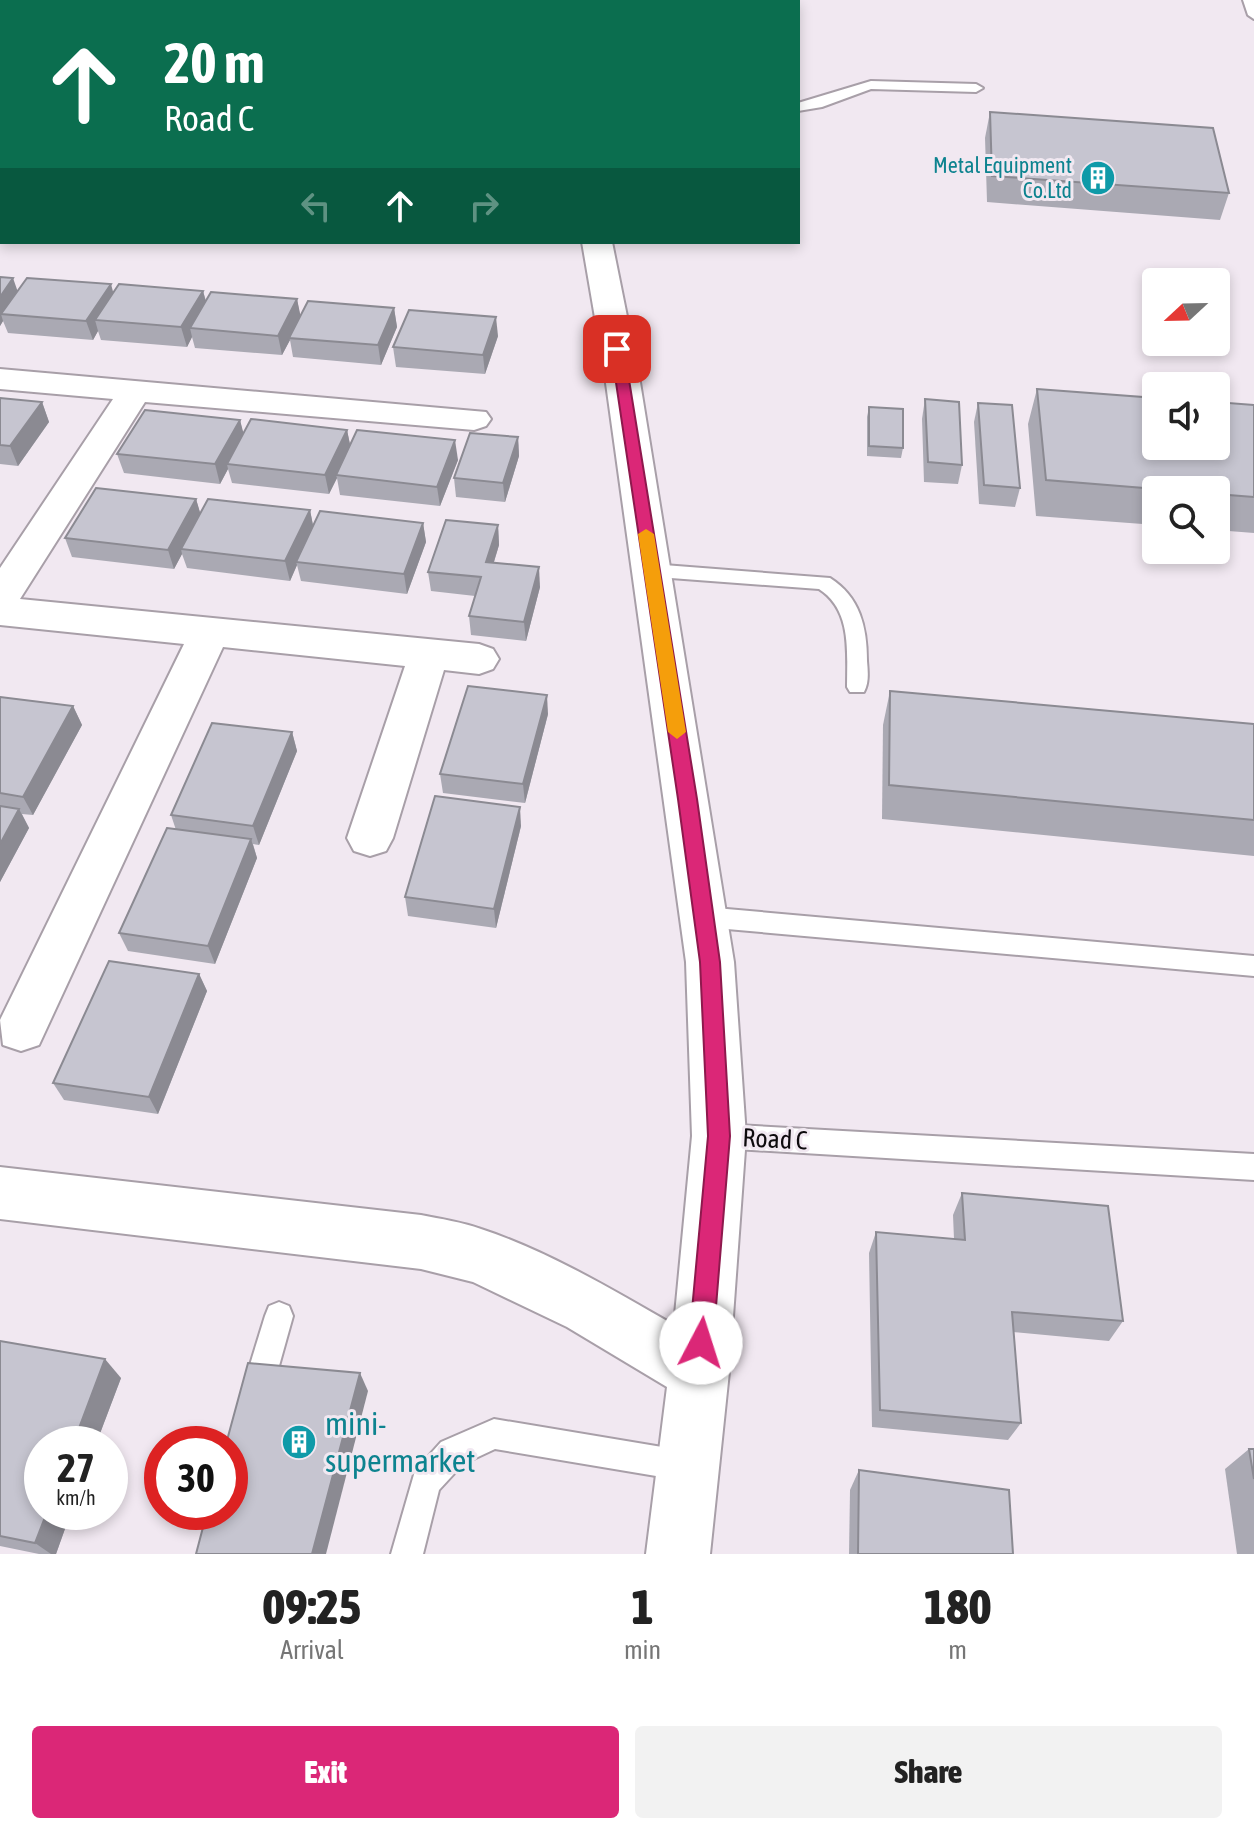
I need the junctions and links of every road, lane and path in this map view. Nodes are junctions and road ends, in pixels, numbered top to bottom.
1 (1249, 0) edge
2 (1254, 15) edge
3 (976, 88) dead end
4 (800, 107) edge
5 (597, 244) edge
6 (0, 379) edge
7 (135, 391) junction
8 (474, 419) dead end
9 (651, 571) junction
10 (0, 599) edge
11 (0, 611) edge
12 (211, 630) junction
13 (429, 654) junction
14 (479, 659) dead end
15 (857, 687) dead end
16 (370, 838) dead end
17 (704, 917) junction
18 (1254, 966) edge
19 (21, 1029) dead end
20 (719, 1136) junction
21 (1254, 1167) edge
22 (0, 1193) edge
23 (279, 1316) dead end
24 (699, 1372) junction
25 (251, 1411) edge
26 (688, 1466) junction
27 (407, 1554) edge
28 (678, 1554) edge

1 - 2 lane
3 - 4 lane
5 - 9 street, Road C
6 - 7 street
7 - 8 street
7 - 10 street
9 - 15 lane
9 - 17 street, Road C
11 - 12 street
12 - 13 street
12 - 19 street
13 - 14 street
13 - 16 street
17 - 18 lane
17 - 20 street, Road C
20 - 21 lane, Road C
20 - 24 street
22 - 24 street
23 - 25 lane
24 - 26 street
26 - 27 lane
26 - 28 street

